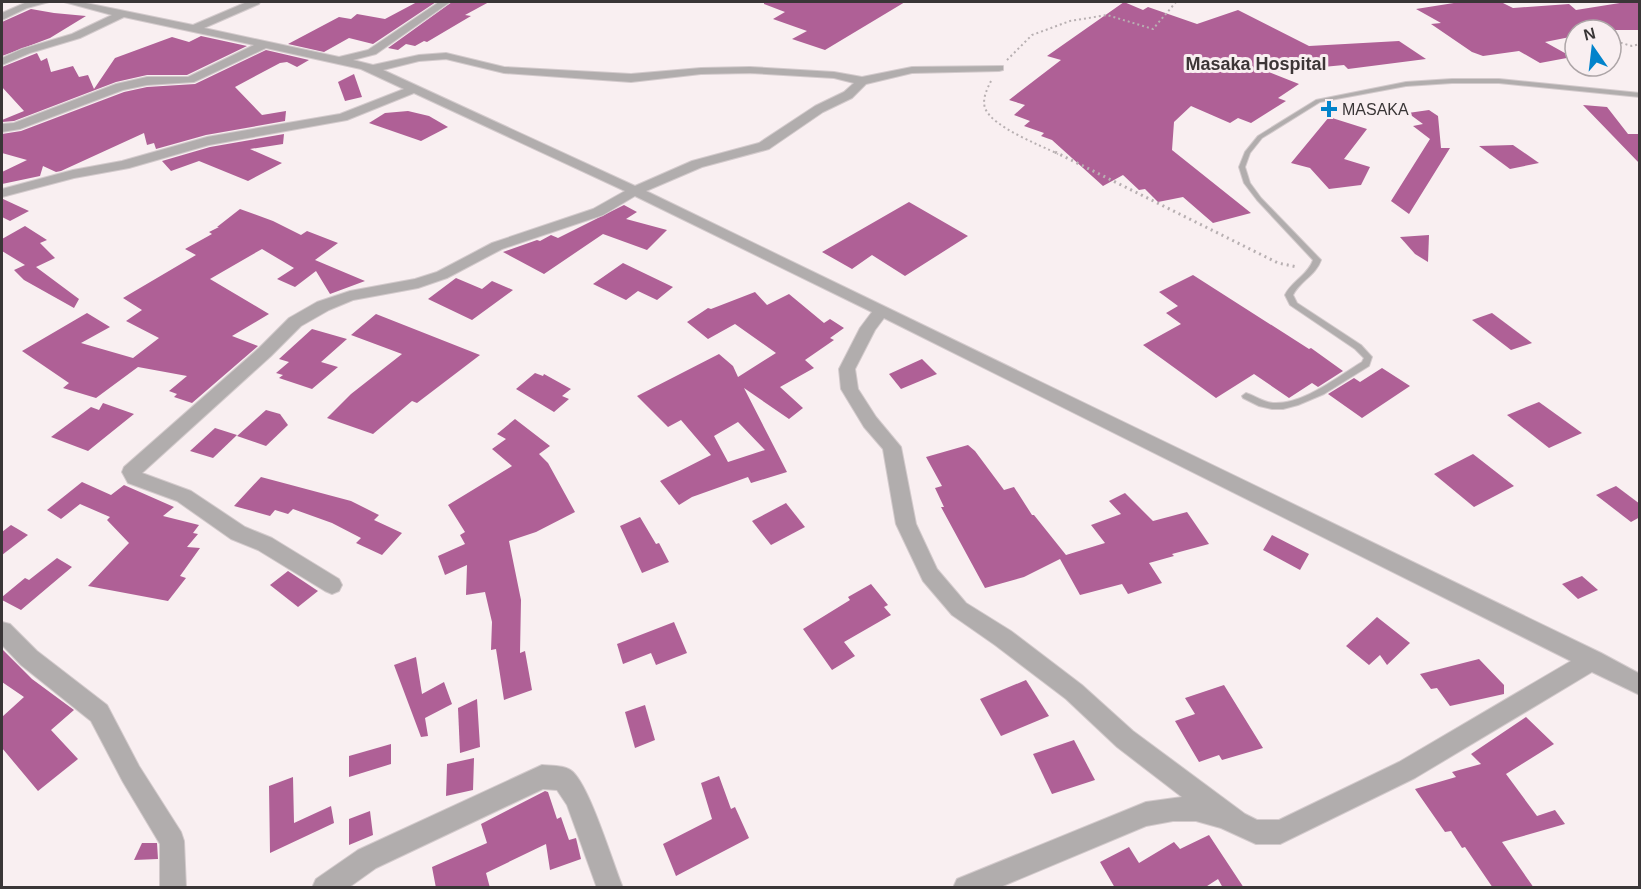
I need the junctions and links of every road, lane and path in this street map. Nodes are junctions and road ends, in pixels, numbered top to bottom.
1 (44, 2) edge
2 (69, 2) edge
3 (255, 2) edge
4 (445, 2) edge
5 (1176, 2) edge
6 (124, 13) junction
7 (2, 17) edge
8 (197, 27) junction
9 (1623, 43) edge
10 (267, 44) junction
11 (1640, 44) edge
12 (2, 62) edge
13 (370, 62) junction
14 (999, 68) junction
15 (861, 81) junction
16 (414, 89) junction
17 (1640, 95) edge
18 (2, 128) edge
19 (635, 190) junction
20 (2, 193) edge
21 (1307, 274) junction
22 (882, 310) junction
23 (1246, 396) dead end
24 (332, 585) dead end
25 (2, 631) edge
26 (1593, 660) junction
27 (1640, 685) edge
28 (1242, 827) junction
29 (172, 888) edge
30 (325, 888) edge
31 (610, 888) edge
32 (966, 888) edge

1 - 7 street
2 - 6 street
3 - 8 street
4 - 13 street
5 - 14 path
6 - 8 street
6 - 12 street
8 - 10 street
9 - 11 path
10 - 13 street
10 - 18 street
13 - 15 street
13 - 16 street
14 - 15 street
14 - 21 path
15 - 19 street
16 - 19 street
16 - 20 street
17 - 21 lane
19 - 22 street
19 - 24 street
21 - 23 lane
22 - 26 street
22 - 28 street
25 - 29 street
26 - 27 street
26 - 28 street
28 - 32 street
30 - 31 street

